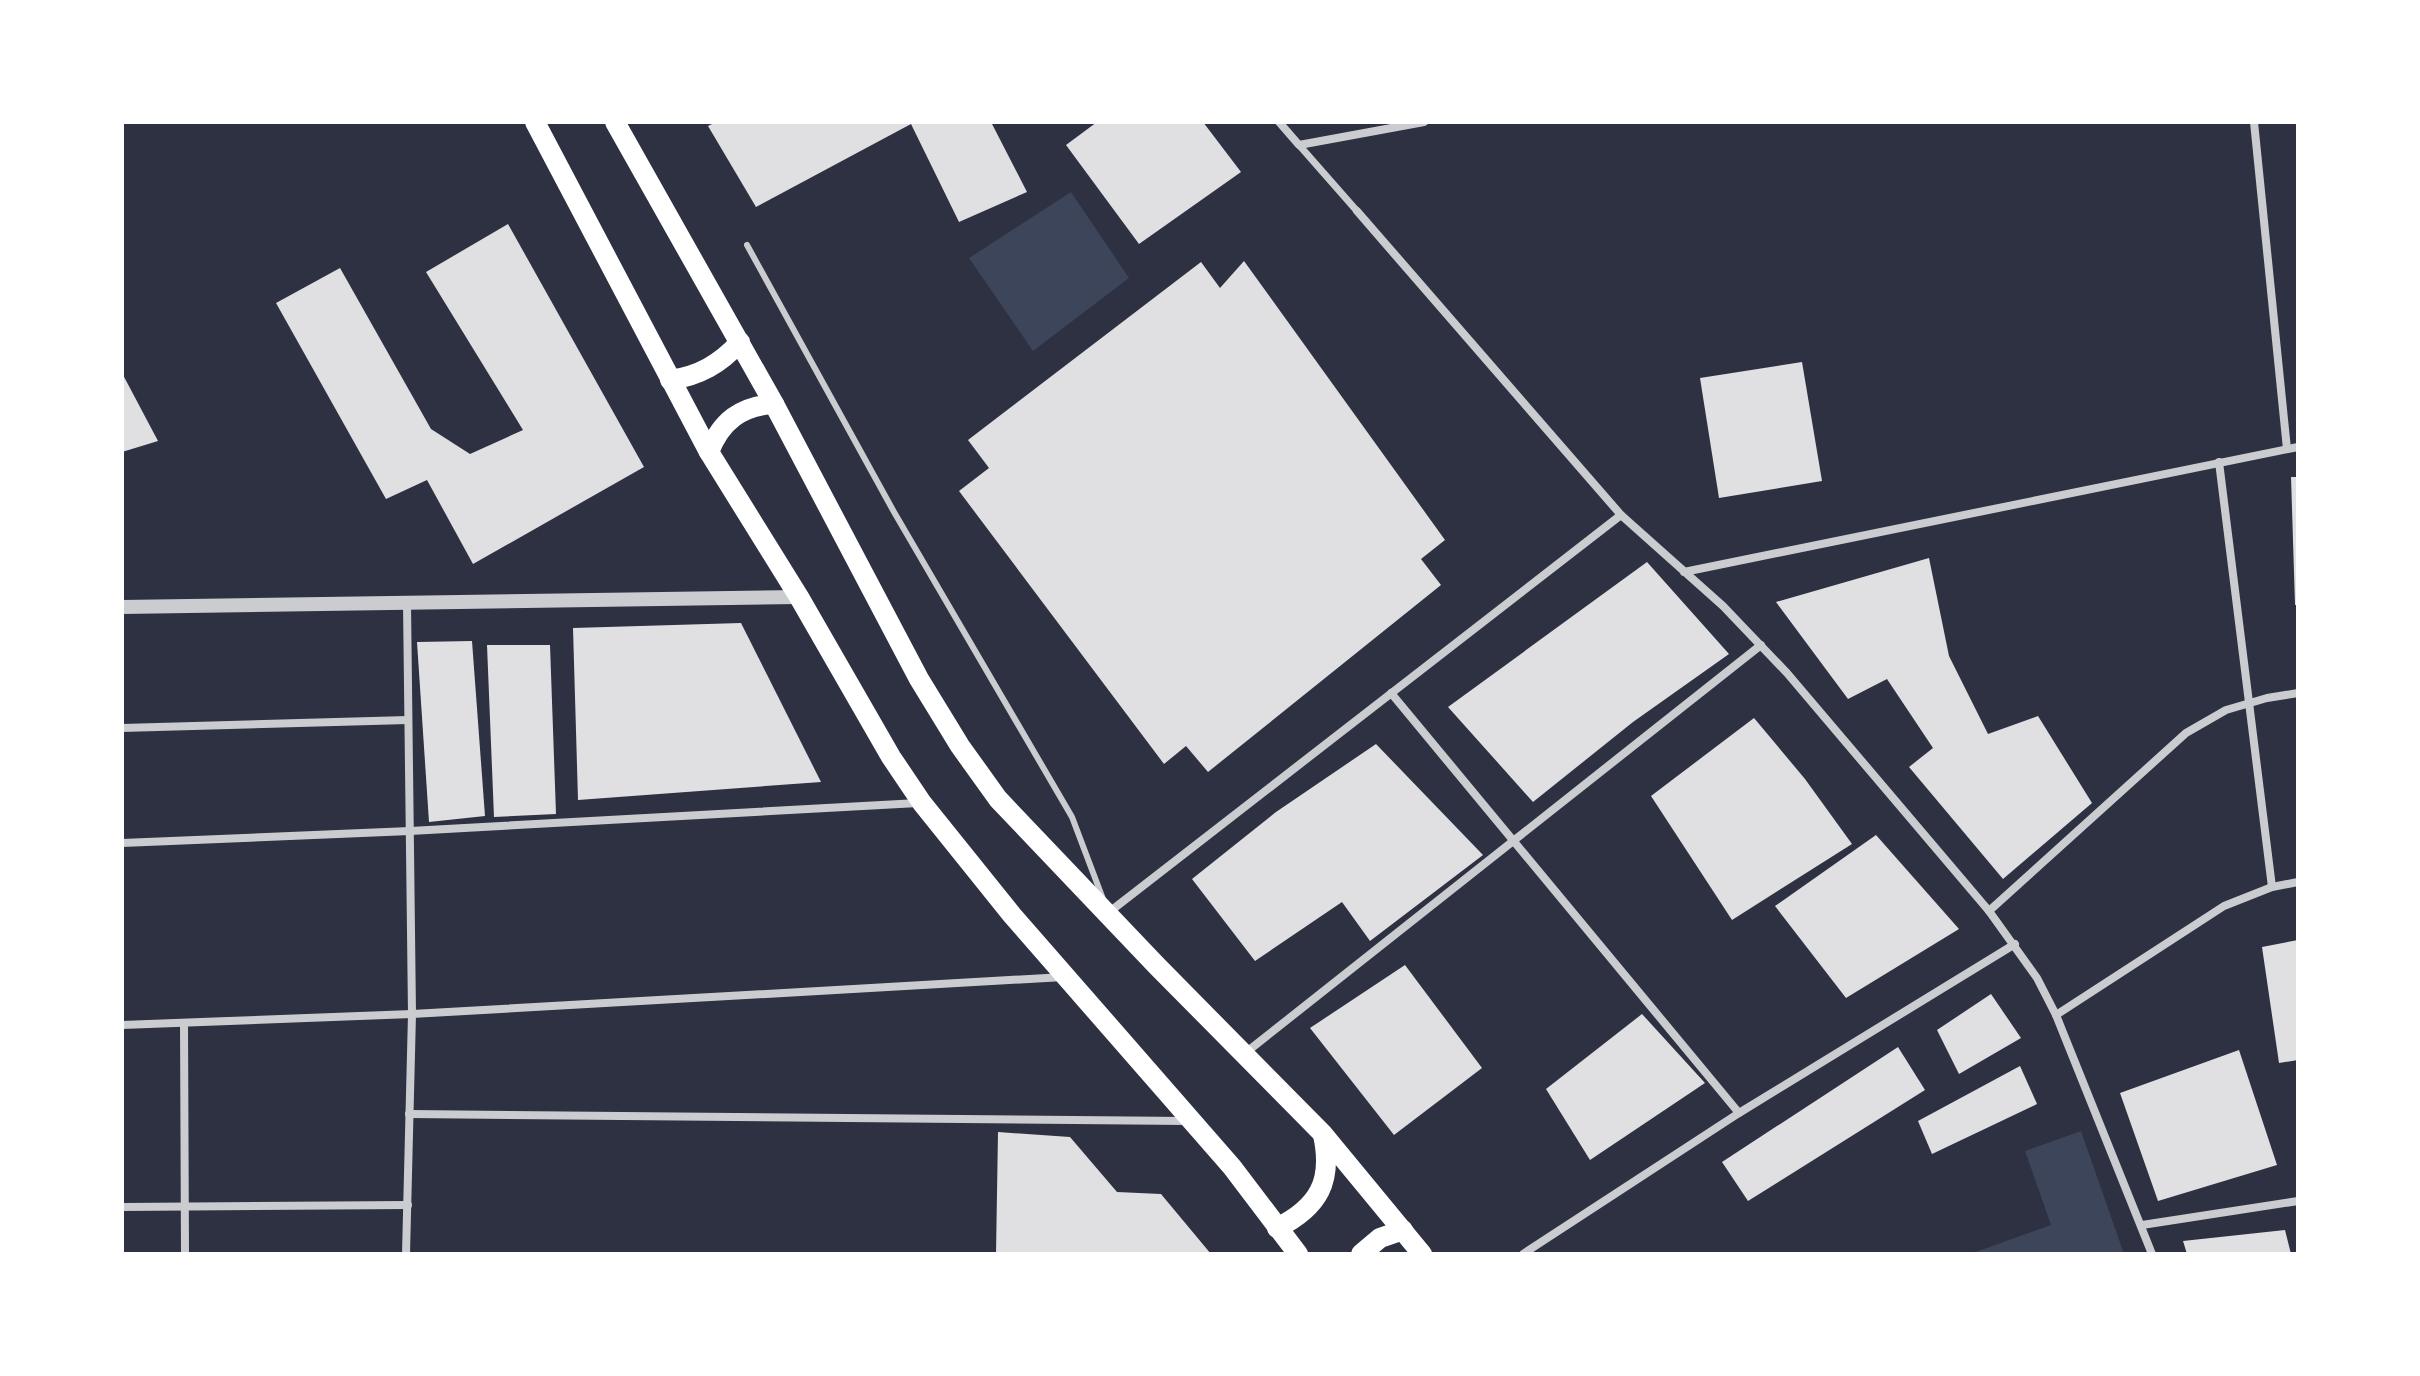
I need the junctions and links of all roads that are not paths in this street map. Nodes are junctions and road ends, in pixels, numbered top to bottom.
1 (535, 122) edge
2 (615, 122) edge
3 (1279, 122) edge
4 (1424, 122) edge
5 (2254, 122) edge
6 (1299, 145) junction
7 (1357, 211) joint
8 (747, 245) dead end
9 (740, 342) junction
10 (670, 380) junction
11 (774, 404) junction
12 (2298, 447) edge
13 (2287, 449) junction
14 (709, 452) junction
15 (2219, 462) junction
16 (1621, 515) junction
17 (1684, 572) junction
18 (799, 597) junction
19 (407, 603) junction
20 (122, 607) edge
21 (1761, 645) junction
22 (1391, 693) junction
23 (2298, 693) edge
24 (2247, 703) junction
25 (408, 720) junction
26 (122, 728) edge
27 (922, 803) junction
28 (410, 831) junction
29 (1514, 841) junction
30 (122, 843) edge
31 (2298, 882) edge
32 (2272, 887) junction
33 (1989, 911) junction
34 (1108, 913) junction
35 (2015, 944) junction
36 (1067, 977) junction
37 (412, 1014) junction
38 (2056, 1015) junction
39 (184, 1023) junction
40 (122, 1025) edge
41 (1243, 1055) junction
42 (1739, 1113) junction
43 (409, 1114) junction
44 (1192, 1121) junction
45 (1323, 1134) junction
46 (2298, 1201) edge
47 (408, 1205) junction
48 (122, 1207) edge
49 (185, 1207) junction
50 (2142, 1225) junction
51 (1277, 1228) junction
52 (1403, 1230) junction
53 (185, 1254) edge
54 (406, 1254) edge
55 (1298, 1254) edge
56 (1361, 1254) edge
57 (1422, 1254) edge
58 (1523, 1254) edge
59 (2152, 1254) edge

1 - 10 main road
2 - 9 main road
3 - 6 street
4 - 6 street
5 - 13 street
6 - 7 street
7 - 16 street
8 - 34 lane
9 - 10 main road
9 - 11 main road
10 - 14 main road
11 - 14 main road
11 - 34 main road
12 - 13 street
13 - 15 street
14 - 18 main road
15 - 17 street
15 - 24 street
16 - 17 street
16 - 22 street
17 - 21 street
18 - 19 street
18 - 27 main road
19 - 20 street
19 - 25 street
21 - 29 street
21 - 33 street
22 - 29 street
22 - 34 street
23 - 24 street
24 - 32 street
24 - 33 street
25 - 26 street
25 - 28 street
27 - 28 street
27 - 36 main road
28 - 30 street
28 - 37 street
29 - 41 street
29 - 42 street
31 - 32 street
32 - 38 street
33 - 35 street
34 - 41 main road
35 - 38 street
35 - 42 street
36 - 37 street
36 - 44 main road
37 - 39 street
37 - 43 street
38 - 50 street
39 - 40 street
39 - 49 street
41 - 45 main road
42 - 58 street
43 - 44 street
43 - 47 street
44 - 51 main road
45 - 51 main road
45 - 52 main road
46 - 50 street
47 - 49 street
47 - 54 street
48 - 49 street
49 - 53 street
50 - 59 street
51 - 55 main road
52 - 56 main road
52 - 57 main road

